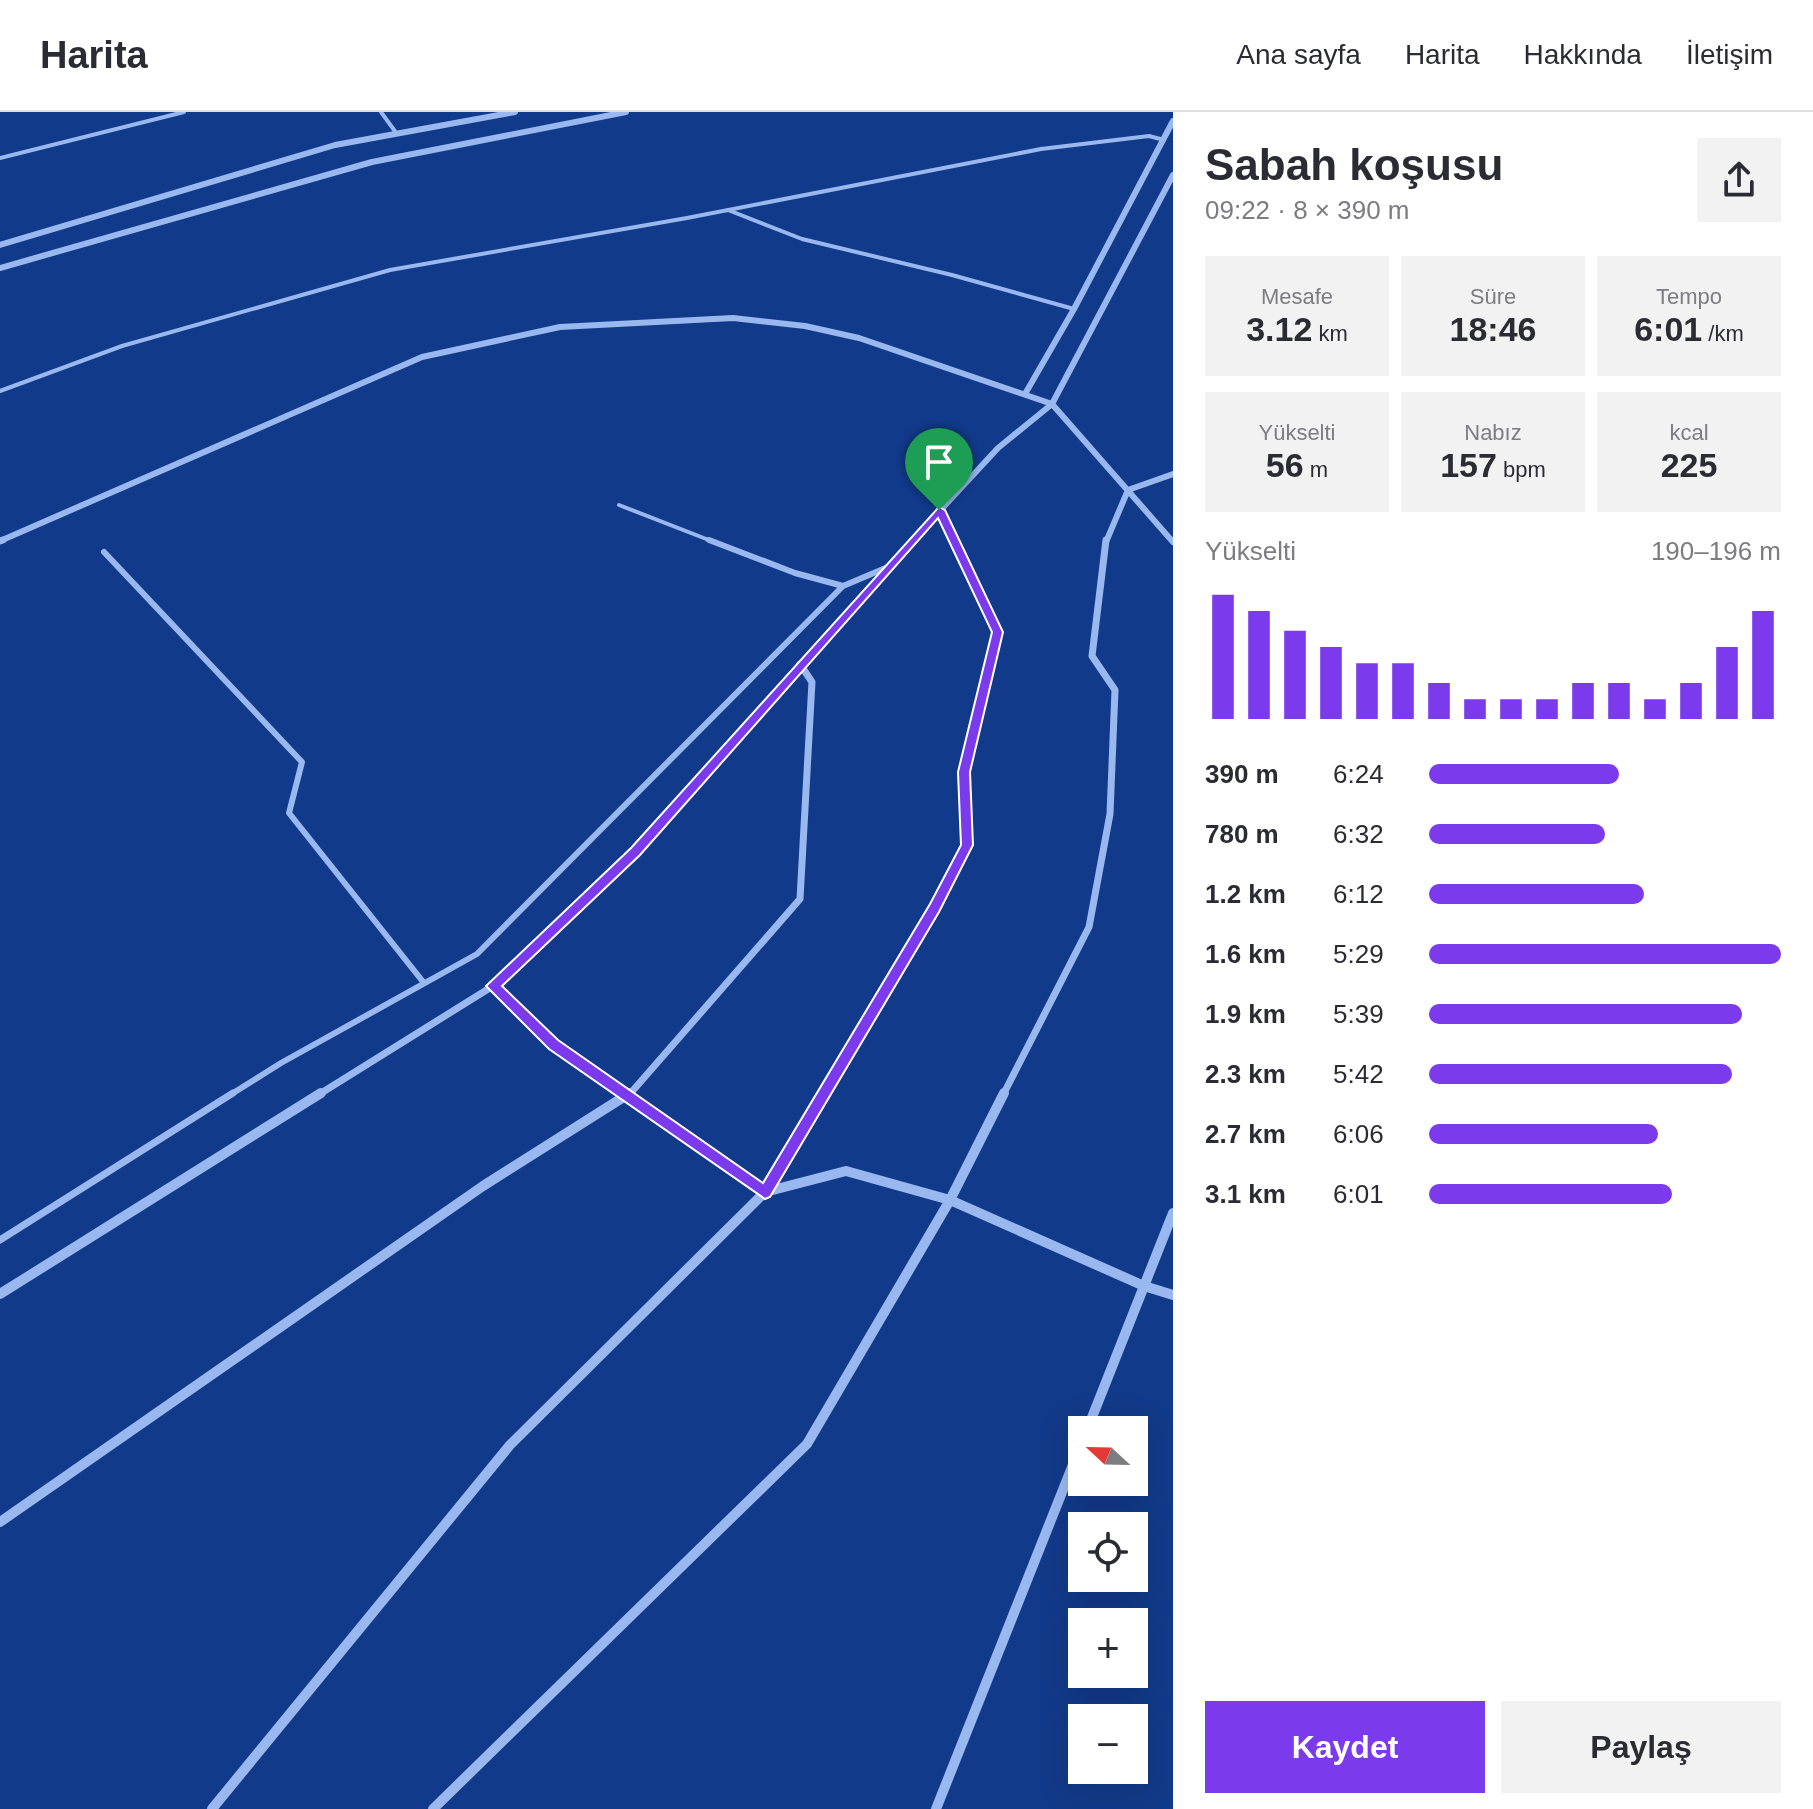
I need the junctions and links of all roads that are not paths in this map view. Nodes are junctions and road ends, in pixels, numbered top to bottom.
1 (184, 112) edge
2 (381, 112) edge
3 (515, 112) edge
4 (626, 112) edge
5 (1173, 121) edge
6 (397, 134) junction
7 (1164, 140) junction
8 (0, 158) edge
9 (1173, 175) edge
10 (728, 210) junction
11 (0, 245) edge
12 (0, 268) edge
13 (1074, 309) junction
14 (0, 391) edge
15 (1025, 394) junction
16 (1052, 404) junction
17 (1173, 474) edge
18 (1128, 490) junction
19 (619, 505) dead end
20 (939, 510) junction
21 (0, 541) edge
22 (1173, 542) edge
23 (104, 552) dead end
24 (888, 567) junction
25 (843, 586) junction
26 (800, 664) junction
27 (424, 983) junction
28 (493, 986) junction
29 (628, 1096) junction
30 (765, 1192) junction
31 (950, 1200) junction
32 (1173, 1213) edge
33 (0, 1240) edge
34 (1144, 1286) junction
35 (0, 1294) edge
36 (1173, 1295) edge
37 (1093, 1416) edge
38 (1068, 1477) edge
39 (0, 1522) edge
40 (212, 1809) edge
41 (433, 1809) edge
42 (936, 1809) edge

1 - 8 lane
2 - 6 lane
3 - 6 street
4 - 12 street
5 - 7 street
6 - 11 street
7 - 10 lane
7 - 13 street
9 - 16 street
10 - 13 lane
10 - 14 lane
13 - 15 street
15 - 16 street
15 - 21 street
16 - 18 street
16 - 20 street
17 - 18 street
18 - 22 street
18 - 31 street
19 - 25 lane
20 - 24 street
20 - 30 street
23 - 27 lane
24 - 25 lane
24 - 26 street
25 - 27 lane
26 - 28 street
26 - 29 street
27 - 33 lane
28 - 29 street
28 - 35 street
29 - 30 street
29 - 39 street
30 - 31 street
30 - 40 street
31 - 34 street
31 - 41 street
32 - 34 street
34 - 36 street
34 - 37 street
38 - 42 street

